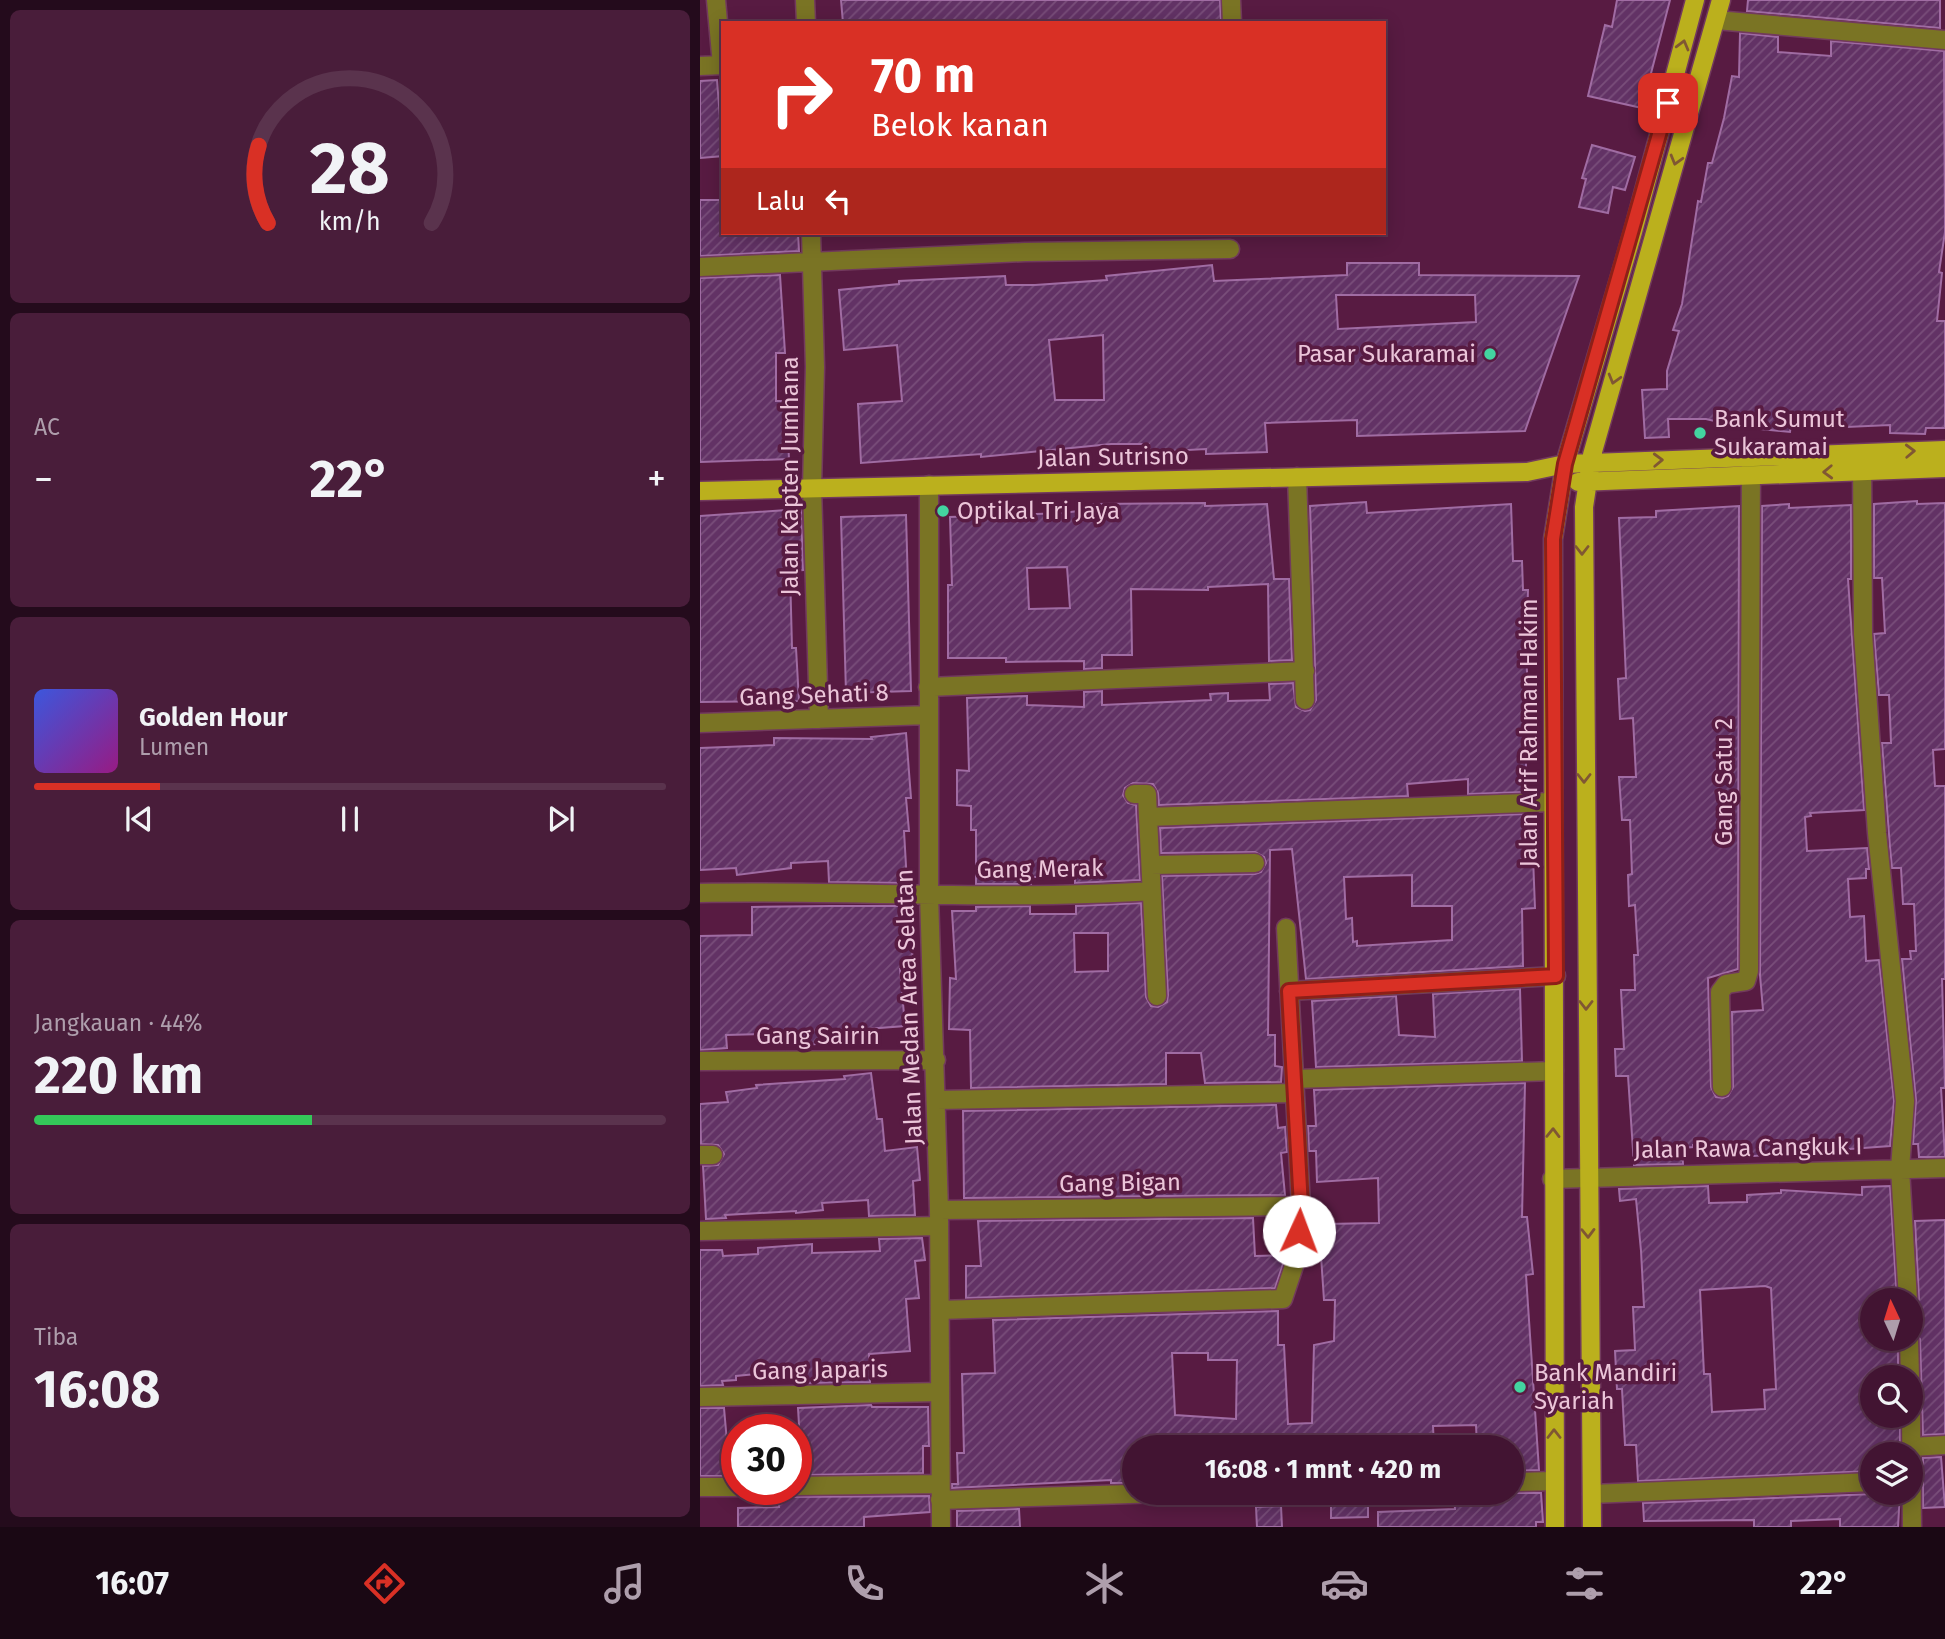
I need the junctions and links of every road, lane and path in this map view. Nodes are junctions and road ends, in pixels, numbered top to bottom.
1 (716, 0) edge
2 (805, 0) edge
3 (1231, 0) edge
4 (1695, 0) edge
5 (1721, 0) edge
6 (1716, 20) junction
7 (806, 21) edge
8 (1232, 21) edge
9 (1945, 40) edge
10 (721, 54) edge
11 (721, 65) edge
12 (700, 66) edge
13 (811, 235) edge
14 (1230, 249) dead end
15 (812, 262) junction
16 (700, 267) edge
17 (1945, 450) edge
18 (1751, 457) junction
19 (1862, 462) junction
20 (1590, 463) junction
21 (1565, 464) junction
22 (1945, 468) edge
23 (1527, 472) junction
24 (1751, 476) junction
25 (1297, 477) junction
26 (1560, 482) junction
27 (1586, 482) junction
28 (929, 485) junction
29 (812, 487) junction
30 (700, 491) edge
31 (1305, 671) junction
32 (928, 687) junction
33 (1305, 700) dead end
34 (929, 715) junction
35 (819, 719) junction
36 (700, 723) edge
37 (1134, 794) dead end
38 (1553, 802) junction
39 (1148, 817) junction
40 (1255, 863) dead end
41 (1151, 866) junction
42 (1151, 891) junction
43 (700, 893) edge
44 (929, 895) junction
45 (1286, 928) dead end
46 (1556, 976) junction
47 (1289, 991) junction
48 (1157, 996) dead end
49 (936, 1060) junction
50 (700, 1061) edge
51 (1554, 1071) junction
52 (1294, 1086) junction
53 (1722, 1087) dead end
54 (937, 1100) junction
55 (1945, 1168) edge
56 (1900, 1169) junction
57 (1587, 1176) junction
58 (1552, 1179) junction
59 (1301, 1206) junction
60 (939, 1218) junction
61 (700, 1231) edge
62 (1907, 1288) edge
63 (940, 1310) junction
64 (940, 1392) junction
65 (700, 1397) edge
66 (1945, 1445) edge
67 (1923, 1446) edge
68 (1554, 1481) junction
69 (1524, 1482) edge
70 (1860, 1483) edge
71 (700, 1487) edge
72 (721, 1487) edge
73 (812, 1487) edge
74 (940, 1492) junction
75 (1122, 1493) edge
76 (1592, 1494) junction
77 (1912, 1505) edge
78 (941, 1527) edge
79 (1555, 1527) edge
80 (1592, 1527) edge
81 (1912, 1527) edge

1 - 10 street
2 - 7 street
3 - 8 street
21 -> 4 main road, Jalan Arif Rahman Hakim
5 - 6 main road
6 - 9 street
6 -> 20 main road
11 - 12 street
13 - 15 street, Jalan Kapten Jumhana
14 - 15 street
15 - 16 street
15 - 29 street, Jalan Kapten Jumhana
19 -> 17 main road
18 - 19 main road, Jalan Sutrisno
20 -> 18 main road, Jalan Sutrisno
18 - 24 street, Gang Satu 2
19 - 22 main road
19 -> 24 main road, Jalan Sutrisno
19 - 56 street
20 - 21 main road, Jalan Sutrisno
20 - 27 main road
21 - 23 main road, Jalan Sutrisno
21 - 26 main road, Jalan Arif Rahman Hakim
23 - 25 main road, Jalan Sutrisno
23 - 26 main road, Jalan Sutrisno
24 - 27 main road, Jalan Sutrisno
24 - 53 street, Gang Satu 2
25 - 28 main road, Jalan Sutrisno
25 - 31 street
26 - 27 main road, Jalan Sutrisno
26 - 38 main road, Jalan Arif Rahman Hakim
27 -> 57 main road
28 - 29 main road, Jalan Sutrisno
28 - 32 street, Jalan Medan Area Selatan
29 - 30 main road, Jalan Sutrisno
29 - 35 street, Jalan Kapten Jumhana
31 - 32 street
31 - 33 street
32 - 34 street, Jalan Medan Area Selatan
34 - 35 street, Gang Sehati 8
34 - 44 street, Jalan Medan Area Selatan
35 - 36 street, Gang Sehati 8
37 - 39 street
38 - 39 street
38 - 46 main road, Jalan Arif Rahman Hakim
39 - 41 street
40 - 41 street
41 - 42 street
42 - 44 street, Gang Merak
42 - 48 street
43 - 44 street, Gang Merak
44 - 49 street, Jalan Medan Area Selatan
45 - 47 street
46 - 47 street
46 - 51 main road, Jalan Arif Rahman Hakim
47 - 52 street
49 - 50 street, Gang Sairin
49 - 54 street, Jalan Medan Area Selatan
51 - 52 street
58 -> 51 main road, Jalan Arif Rahman Hakim
52 - 54 street
52 - 59 street
54 - 60 street, Jalan Medan Area Selatan
55 - 56 street, Jalan Rawa Cangkuk I
56 - 57 street, Jalan Rawa Cangkuk I
56 - 62 street
57 - 58 street, Jalan Rawa Cangkuk I
57 -> 76 main road
68 -> 58 main road, Jalan Arif Rahman Hakim
59 - 60 street, Gang Bigan
59 - 63 street
60 - 61 street, Gang Bigan
60 - 63 street, Jalan Medan Area Selatan
63 - 64 street, Jalan Medan Area Selatan
64 - 65 street, Gang Japaris
64 - 74 street, Jalan Medan Area Selatan
66 - 67 street
68 - 69 street
68 - 79 main road, Jalan Arif Rahman Hakim
70 - 76 street
71 - 72 street
73 - 74 street
74 - 75 street
74 - 78 street, Jalan Medan Area Selatan
76 - 80 main road
77 - 81 street

